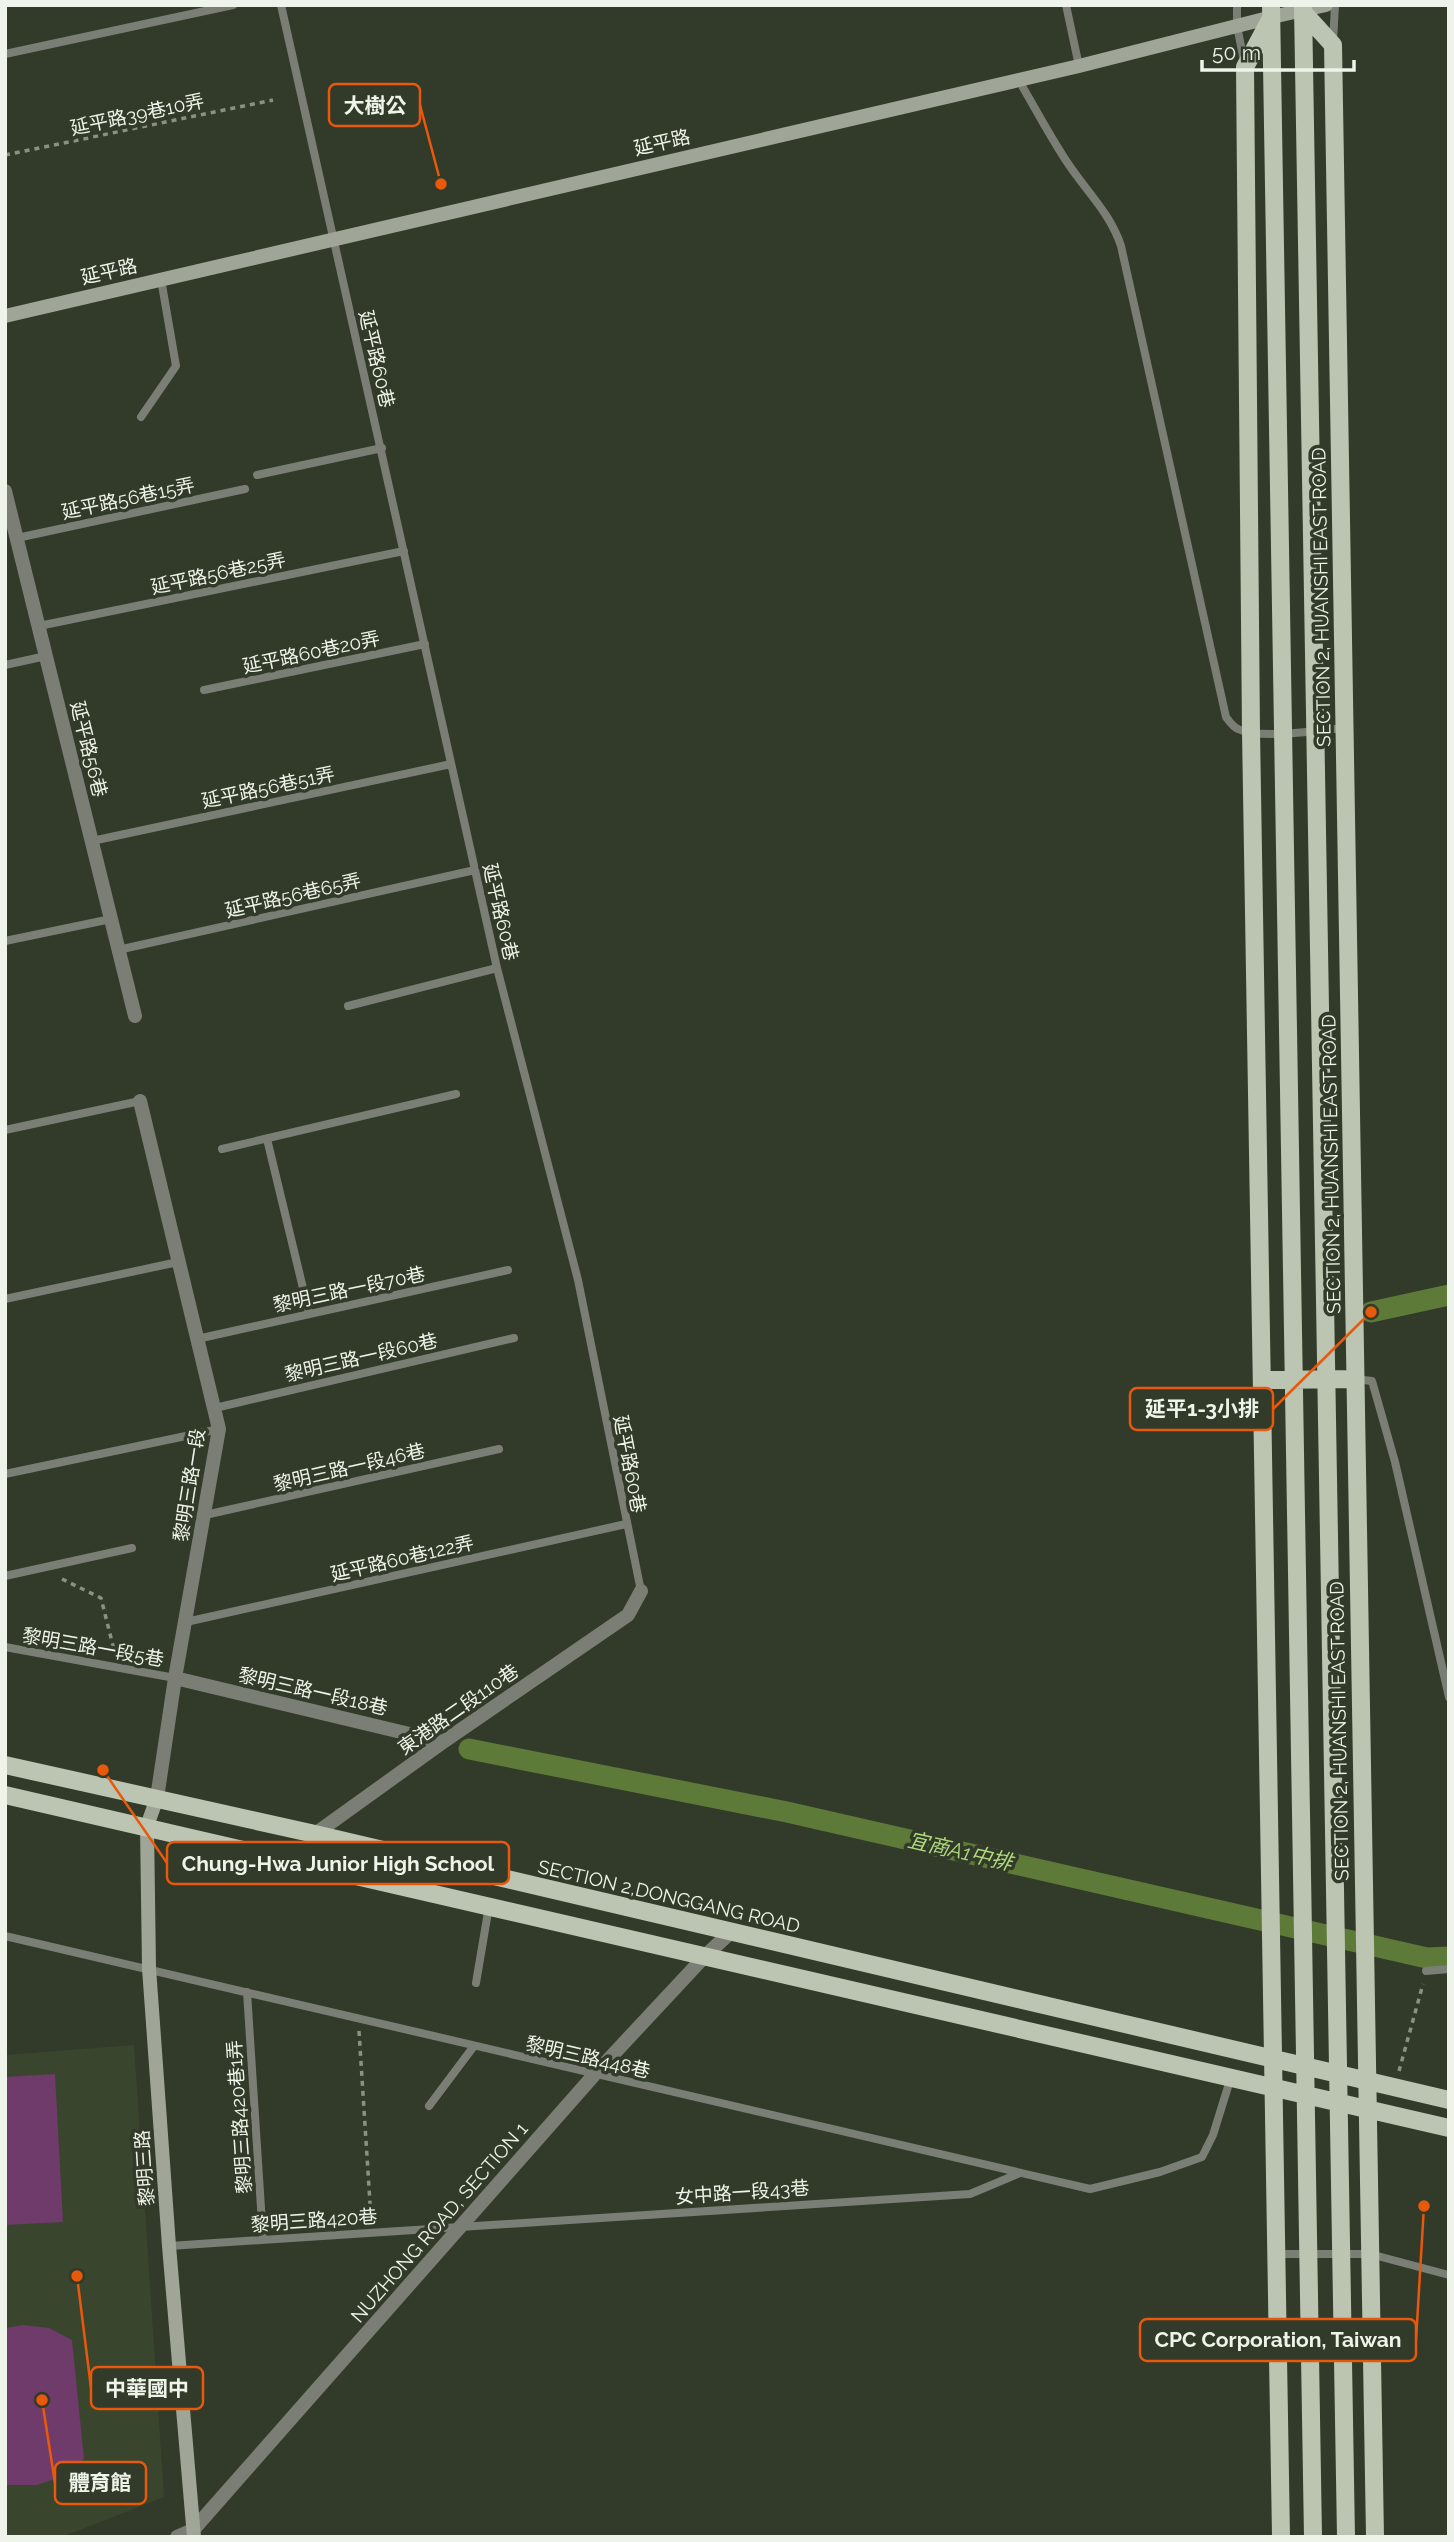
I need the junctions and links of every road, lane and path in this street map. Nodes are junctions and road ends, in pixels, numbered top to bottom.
1 (233, 5) edge
2 (281, 5) edge
3 (1066, 5) edge
4 (1237, 5) edge
5 (1326, 5) edge
6 (1335, 5) edge
7 (1303, 8) edge
8 (1271, 11) edge
9 (1237, 26) junction
10 (1333, 45) junction
11 (5, 54) edge
12 (1079, 66) junction
13 (1245, 67) junction
14 (1018, 79) junction
15 (274, 100) dead end
16 (5, 155) edge
17 (334, 239) junction
18 (161, 279) junction
19 (5, 316) edge
20 (141, 417) dead end
21 (382, 448) junction
22 (257, 475) dead end
23 (245, 489) dead end
24 (5, 491) edge
25 (17, 538) junction
26 (404, 551) junction
27 (39, 626) junction
28 (425, 644) junction
29 (46, 656) junction
30 (5, 665) edge
31 (204, 690) dead end
32 (1344, 728) junction
33 (1317, 730) junction
34 (1251, 732) junction
35 (1283, 734) junction
36 (451, 764) junction
37 (92, 841) junction
38 (475, 870) junction
39 (111, 919) junction
40 (5, 942) edge
41 (118, 950) junction
42 (498, 968) junction
43 (348, 1006) dead end
44 (135, 1016) dead end
45 (456, 1094) dead end
46 (140, 1101) joint
47 (5, 1130) edge
48 (267, 1139) junction
49 (222, 1149) dead end
50 (178, 1262) junction
51 (508, 1270) dead end
52 (5, 1299) edge
53 (309, 1313) junction
54 (514, 1338) dead end
55 (197, 1339) junction
56 (1355, 1378) junction
57 (1328, 1379) junction
58 (1262, 1380) junction
59 (1294, 1380) junction
60 (215, 1408) junction
61 (219, 1429) junction
62 (499, 1449) dead end
63 (5, 1474) edge
64 (205, 1515) junction
65 (626, 1524) junction
66 (132, 1548) dead end
67 (41, 1568) junction
68 (5, 1576) edge
69 (641, 1591) joint
70 (186, 1622) junction
71 (5, 1647) edge
72 (119, 1669) junction
73 (175, 1678) junction
74 (1449, 1696) edge
75 (443, 1742) junction
76 (5, 1765) edge
77 (5, 1795) edge
78 (156, 1798) junction
79 (147, 1826) junction
80 (315, 1833) junction
81 (307, 1864) junction
82 (489, 1906) junction
83 (731, 1932) junction
84 (5, 1936) edge
85 (705, 1956) junction
86 (149, 1968) junction
87 (1449, 1969) edge
88 (1426, 1972) joint
89 (476, 1983) dead end
90 (247, 1992) junction
91 (358, 2018) junction
92 (474, 2046) junction
93 (1273, 2059) junction
94 (1322, 2070) junction
95 (594, 2075) junction
96 (1231, 2077) junction
97 (1365, 2080) junction
98 (1273, 2086) junction
99 (1395, 2087) junction
100 (1322, 2098) junction
101 (1449, 2100) edge
102 (429, 2106) dead end
103 (1367, 2108) junction
104 (1449, 2127) edge
105 (1020, 2173) junction
106 (461, 2226) junction
107 (372, 2232) junction
108 (263, 2239) junction
109 (169, 2246) junction
110 (1277, 2254) junction
111 (1309, 2254) junction
112 (1342, 2254) junction
113 (1370, 2254) junction
114 (1449, 2275) edge
115 (194, 2533) edge
116 (177, 2537) edge
117 (1281, 2537) edge
118 (1313, 2537) edge
119 (1346, 2537) edge
120 (1375, 2537) edge

1 - 11 lane
2 - 17 lane, 延平路60巷
3 - 12 lane
4 - 9 lane
5 - 7 main road, 延平路
6 - 10 lane
7 - 8 main road, 延平路
7 - 10 main road
7 - 33 main road, SECTION 2, HUANSHI EAST ROAD
8 - 9 main road, 延平路
8 - 13 main road
8 - 35 main road, SECTION 2, HUANSHI EAST ROAD
9 - 12 main road, 延平路
9 - 13 lane
10 - 32 main road, SECTION 2, HUANSHI EAST ROAD
12 - 14 main road, 延平路
13 - 34 main road
14 - 17 main road, 延平路
14 - 34 lane
15 - 16 path, 延平路39巷10弄
17 - 18 main road, 延平路
17 - 21 lane, 延平路60巷
18 - 19 main road, 延平路
18 - 20 lane
21 - 22 lane
21 - 26 lane, 延平路60巷
23 - 25 lane, 延平路56巷15弄
24 - 25 street, 延平路56巷
25 - 27 street, 延平路56巷
26 - 27 lane, 延平路56巷25弄
26 - 28 lane, 延平路60巷
27 - 29 street, 延平路56巷
28 - 31 lane, 延平路60巷20弄
28 - 36 lane, 延平路60巷
29 - 30 lane
29 - 37 street, 延平路56巷
32 - 33 lane
32 - 56 main road, SECTION 2, HUANSHI EAST ROAD
33 - 35 lane
33 - 57 main road, SECTION 2, HUANSHI EAST ROAD
34 - 35 lane
34 - 58 main road
35 - 59 main road, SECTION 2, HUANSHI EAST ROAD
36 - 37 lane, 延平路56巷51弄
36 - 38 lane, 延平路60巷
37 - 39 street, 延平路56巷
38 - 41 lane, 延平路56巷65弄
38 - 42 lane, 延平路60巷
39 - 40 lane
39 - 41 street, 延平路56巷
41 - 44 street, 延平路56巷
42 - 43 lane
42 - 65 lane, 延平路60巷
45 - 48 lane
46 - 47 lane
46 - 50 street, 黎明三路一段
48 - 49 lane
48 - 53 lane
50 - 52 lane
50 - 55 street, 黎明三路一段
51 - 53 lane, 黎明三路一段70巷
53 - 55 lane, 黎明三路一段70巷
54 - 60 lane, 黎明三路一段60巷
55 - 60 street, 黎明三路一段
56 - 57 main road
56 - 74 lane
56 - 97 main road, SECTION 2, HUANSHI EAST ROAD
57 - 59 main road
57 - 94 main road, SECTION 2, HUANSHI EAST ROAD
58 - 59 main road
58 - 93 main road
59 - 94 main road, SECTION 2, HUANSHI EAST ROAD
60 - 61 street, 黎明三路一段
61 - 63 lane
61 - 64 street, 黎明三路一段
62 - 64 lane, 黎明三路一段46巷
64 - 70 street, 黎明三路一段
65 - 69 lane, 延平路60巷
65 - 70 lane, 延平路60巷122弄
66 - 67 lane
67 - 68 lane
67 - 72 path
69 - 75 street, 東港路二段110巷
70 - 73 street, 黎明三路一段
71 - 72 lane, 黎明三路一段5巷
72 - 73 lane, 黎明三路一段5巷
73 - 75 street, 黎明三路一段18巷
73 - 78 street, 黎明三路一段
75 - 80 street, 東港路二段110巷
76 - 78 main road, SECTION 2,DONGGANG ROAD
77 - 79 main road
78 - 79 main road, 黎明三路
78 - 80 main road, SECTION 2,DONGGANG ROAD
79 - 81 main road
79 - 86 main road, 黎明三路
80 - 81 street
80 - 83 main road, SECTION 2,DONGGANG ROAD
81 - 82 main road
82 - 85 main road
82 - 89 lane
83 - 85 street, NUZHONG ROAD, SECTION 1
83 - 93 main road, SECTION 2,DONGGANG ROAD
84 - 86 lane, 黎明三路448巷
85 - 95 street, NUZHONG ROAD, SECTION 1
85 - 96 main road
86 - 90 lane, 黎明三路448巷
86 - 109 main road, 黎明三路
87 - 88 lane
88 - 99 path
90 - 91 lane, 黎明三路448巷
90 - 108 lane, 黎明三路420巷1弄
91 - 92 lane, 黎明三路448巷
91 - 107 path
92 - 95 lane, 黎明三路448巷
92 - 102 lane
93 - 94 main road, SECTION 2,DONGGANG ROAD
93 - 98 main road
94 - 97 main road, SECTION 2,DONGGANG ROAD
94 - 100 main road, SECTION 2, HUANSHI EAST ROAD
94 - 100 main road, SECTION 2, HUANSHI EAST ROAD
95 - 105 lane, 黎明三路448巷
95 - 106 street, NUZHONG ROAD, SECTION 1
96 - 98 main road
96 - 105 lane, 黎明三路448巷
97 - 99 main road, SECTION 2,DONGGANG ROAD
97 - 103 main road, SECTION 2, HUANSHI EAST ROAD
98 - 100 main road
98 - 110 main road
99 - 101 main road, SECTION 2,DONGGANG ROAD
100 - 103 main road
100 - 111 main road, SECTION 2, HUANSHI EAST ROAD
100 - 112 main road, SECTION 2, HUANSHI EAST ROAD
103 - 104 main road
103 - 113 main road, SECTION 2, HUANSHI EAST ROAD
105 - 106 lane, 女中路一段43巷
106 - 107 lane, 黎明三路420巷
106 - 115 street, NUZHONG ROAD, SECTION 1
107 - 108 lane, 黎明三路420巷
108 - 109 lane, 黎明三路420巷
109 - 115 main road, 黎明三路
110 - 111 lane
110 - 117 main road
111 - 112 lane
111 - 118 main road, SECTION 2, HUANSHI EAST ROAD
112 - 113 lane
112 - 119 main road, SECTION 2, HUANSHI EAST ROAD
113 - 114 lane
113 - 120 main road, SECTION 2, HUANSHI EAST ROAD
115 - 116 street, NUZHONG ROAD, SECTION 1

